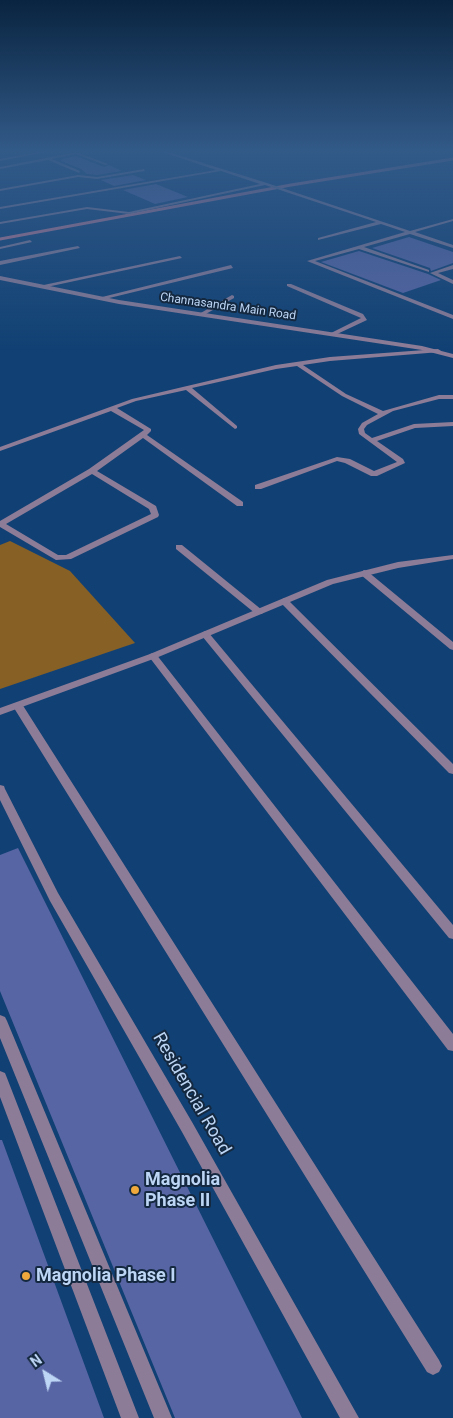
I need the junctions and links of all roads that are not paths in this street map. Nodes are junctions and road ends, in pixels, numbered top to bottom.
1 (28, 218) edge
2 (371, 218) edge
3 (453, 220) edge
4 (383, 222) junction
5 (0, 223) edge
6 (413, 232) junction
7 (405, 234) junction
8 (320, 239) dead end
9 (30, 242) dead end
10 (78, 247) dead end
11 (359, 247) junction
12 (0, 248) edge
13 (453, 249) edge
14 (180, 257) dead end
15 (0, 264) edge
16 (231, 267) dead end
17 (453, 267) edge
18 (427, 271) dead end
19 (0, 278) edge
20 (453, 282) edge
21 (290, 285) dead end
22 (42, 286) junction
23 (232, 297) dead end
24 (101, 298) junction
25 (202, 314) junction
26 (453, 317) edge
27 (333, 334) junction
28 (438, 351) junction
29 (453, 356) edge
30 (298, 364) junction
31 (188, 388) junction
32 (453, 397) edge
33 (112, 408) junction
34 (383, 414) junction
35 (453, 424) edge
36 (235, 426) dead end
37 (143, 435) junction
38 (371, 441) junction
39 (0, 449) edge
40 (92, 471) junction
41 (258, 487) dead end
42 (240, 504) dead end
43 (0, 514) edge
44 (3, 523) edge
45 (179, 547) dead end
46 (453, 557) edge
47 (364, 573) junction
48 (284, 601) junction
49 (259, 612) junction
50 (205, 634) junction
51 (453, 647) edge
52 (153, 656) junction
53 (18, 706) junction
54 (0, 712) edge
55 (0, 716) edge
56 (453, 770) edge
57 (0, 789) edge
58 (453, 934) edge
59 (0, 1021) edge
60 (453, 1045) edge
61 (0, 1078) edge
62 (433, 1366) dead end
63 (130, 1418) edge
64 (163, 1418) edge
65 (350, 1418) edge

1 - 5 street
2 - 4 street
3 - 6 street
4 - 6 street
4 - 8 street
6 - 7 street
6 - 13 street
7 - 11 street
7 - 13 street
9 - 12 street
10 - 15 street
11 - 18 street
11 - 26 street
14 - 22 street
16 - 24 street
17 - 20 street
19 - 22 street, Channasandra Main Road
21 - 27 street
22 - 24 street, Channasandra Main Road
23 - 25 street
24 - 25 street, Channasandra Main Road
25 - 27 street, Channasandra Main Road
27 - 28 street, Channasandra Main Road
28 - 29 street, Channasandra Main Road
28 - 30 street
30 - 31 street
30 - 34 street
31 - 33 street
31 - 36 street
32 - 34 street
33 - 37 street
33 - 39 street
34 - 38 street
35 - 38 street
37 - 40 street
37 - 42 street
38 - 41 street
40 - 44 street
40 - 44 street
43 - 44 street
45 - 49 street
46 - 47 street
47 - 48 street
47 - 51 street
48 - 49 street
48 - 56 street
49 - 50 street
50 - 52 street
50 - 58 street
52 - 53 street
52 - 60 street
53 - 54 street
53 - 55 street
53 - 62 street
57 - 65 street, Residencial Road
59 - 64 street
61 - 63 street

